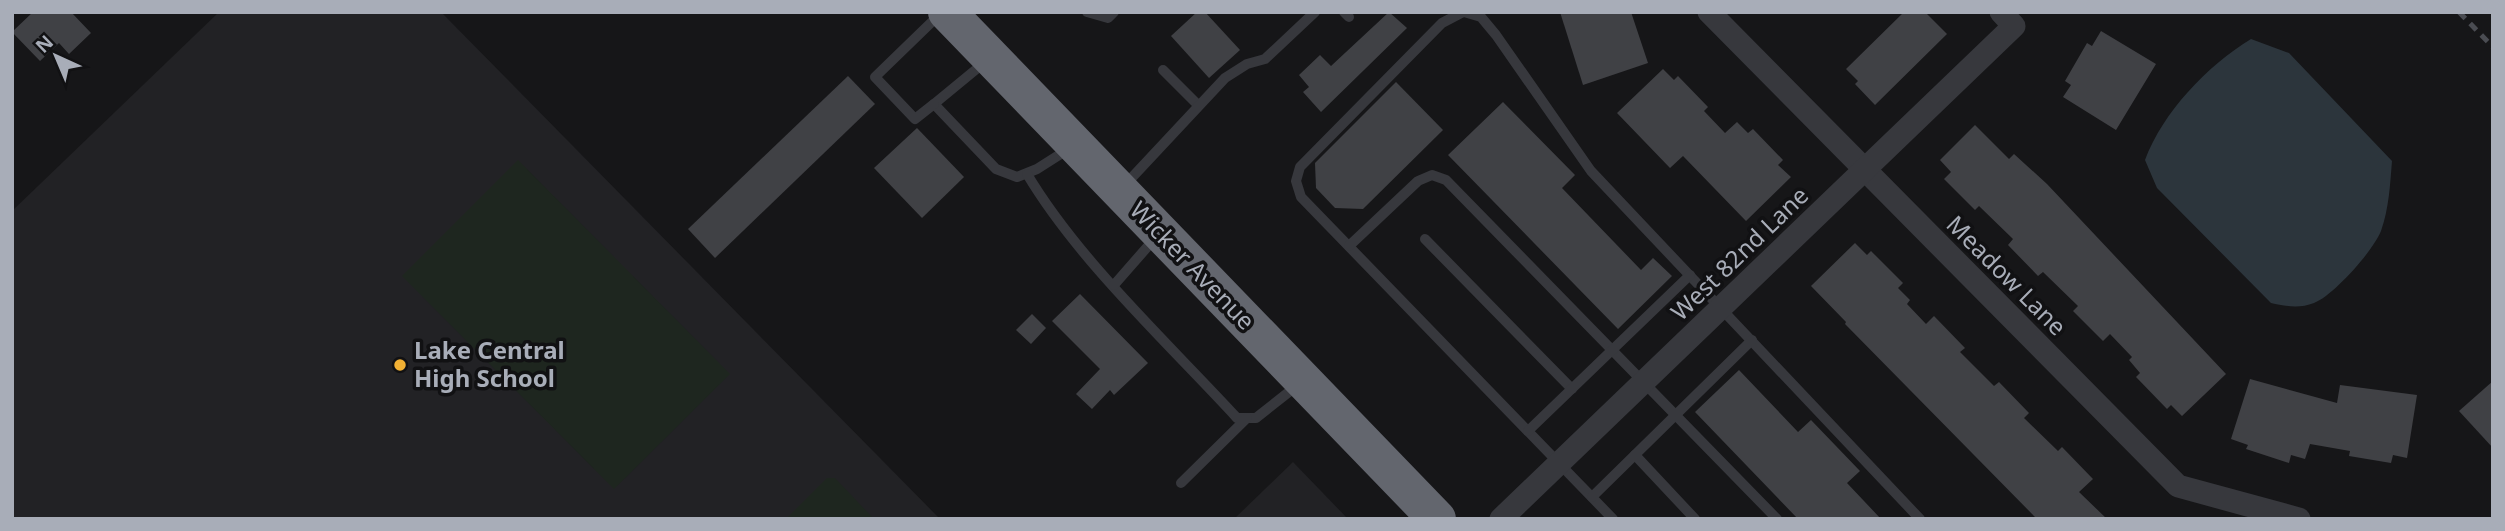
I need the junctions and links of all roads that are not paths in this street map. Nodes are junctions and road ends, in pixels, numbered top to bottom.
1 (945, 12) edge
2 (1087, 12) edge
3 (1114, 12) edge
4 (1315, 12) edge
5 (1464, 12) edge
6 (1709, 12) edge
7 (2008, 19) edge
8 (990, 57) junction
9 (1163, 70) dead end
10 (934, 104) junction
11 (1198, 104) junction
12 (1076, 145) junction
13 (1866, 170) junction
14 (1027, 174) junction
15 (1120, 191) junction
16 (1160, 232) junction
17 (1425, 239) dead end
18 (1349, 246) junction
19 (1690, 275) junction
20 (1114, 285) junction
21 (1721, 308) junction
22 (1752, 340) junction
23 (1612, 350) junction
24 (1303, 381) junction
25 (1644, 382) junction
26 (1572, 389) junction
27 (1676, 415) junction
28 (1247, 418) junction
29 (1528, 431) junction
30 (1635, 455) junction
31 (1560, 463) junction
32 (1181, 483) dead end
33 (1592, 497) junction
34 (1437, 519) edge
35 (1501, 519) edge
36 (1614, 519) edge
37 (1695, 519) edge
38 (1777, 519) edge
39 (1920, 519) edge
40 (2299, 519) edge

1 - 8 highway, Wicker Avenue
1 - 10 lane
2 - 3 lane
4 - 11 lane
5 - 18 lane
5 - 19 lane
6 - 13 street, Meadow Lane
7 - 13 street, West 82nd Lane
8 - 10 lane
8 - 12 highway, Wicker Avenue
9 - 11 lane
10 - 14 lane
11 - 15 lane
12 - 14 lane
12 - 15 highway, Wicker Avenue
13 - 21 street, West 82nd Lane
13 - 40 street, Meadow Lane
14 - 20 lane
15 - 16 highway, Wicker Avenue
16 - 20 lane
16 - 24 highway, Wicker Avenue
17 - 26 lane
18 - 23 lane
18 - 29 lane
19 - 21 lane
19 - 23 lane
20 - 28 lane
21 - 22 lane
21 - 25 street, West 82nd Lane
22 - 27 lane
22 - 39 lane
23 - 25 lane
23 - 26 lane
24 - 28 lane
24 - 34 highway, Wicker Avenue
25 - 27 lane
25 - 31 street, West 82nd Lane
26 - 29 lane
27 - 30 lane
27 - 38 lane
28 - 32 lane
29 - 31 lane
30 - 33 lane
30 - 37 lane
31 - 33 lane
31 - 35 street, West 82nd Lane
33 - 36 lane

